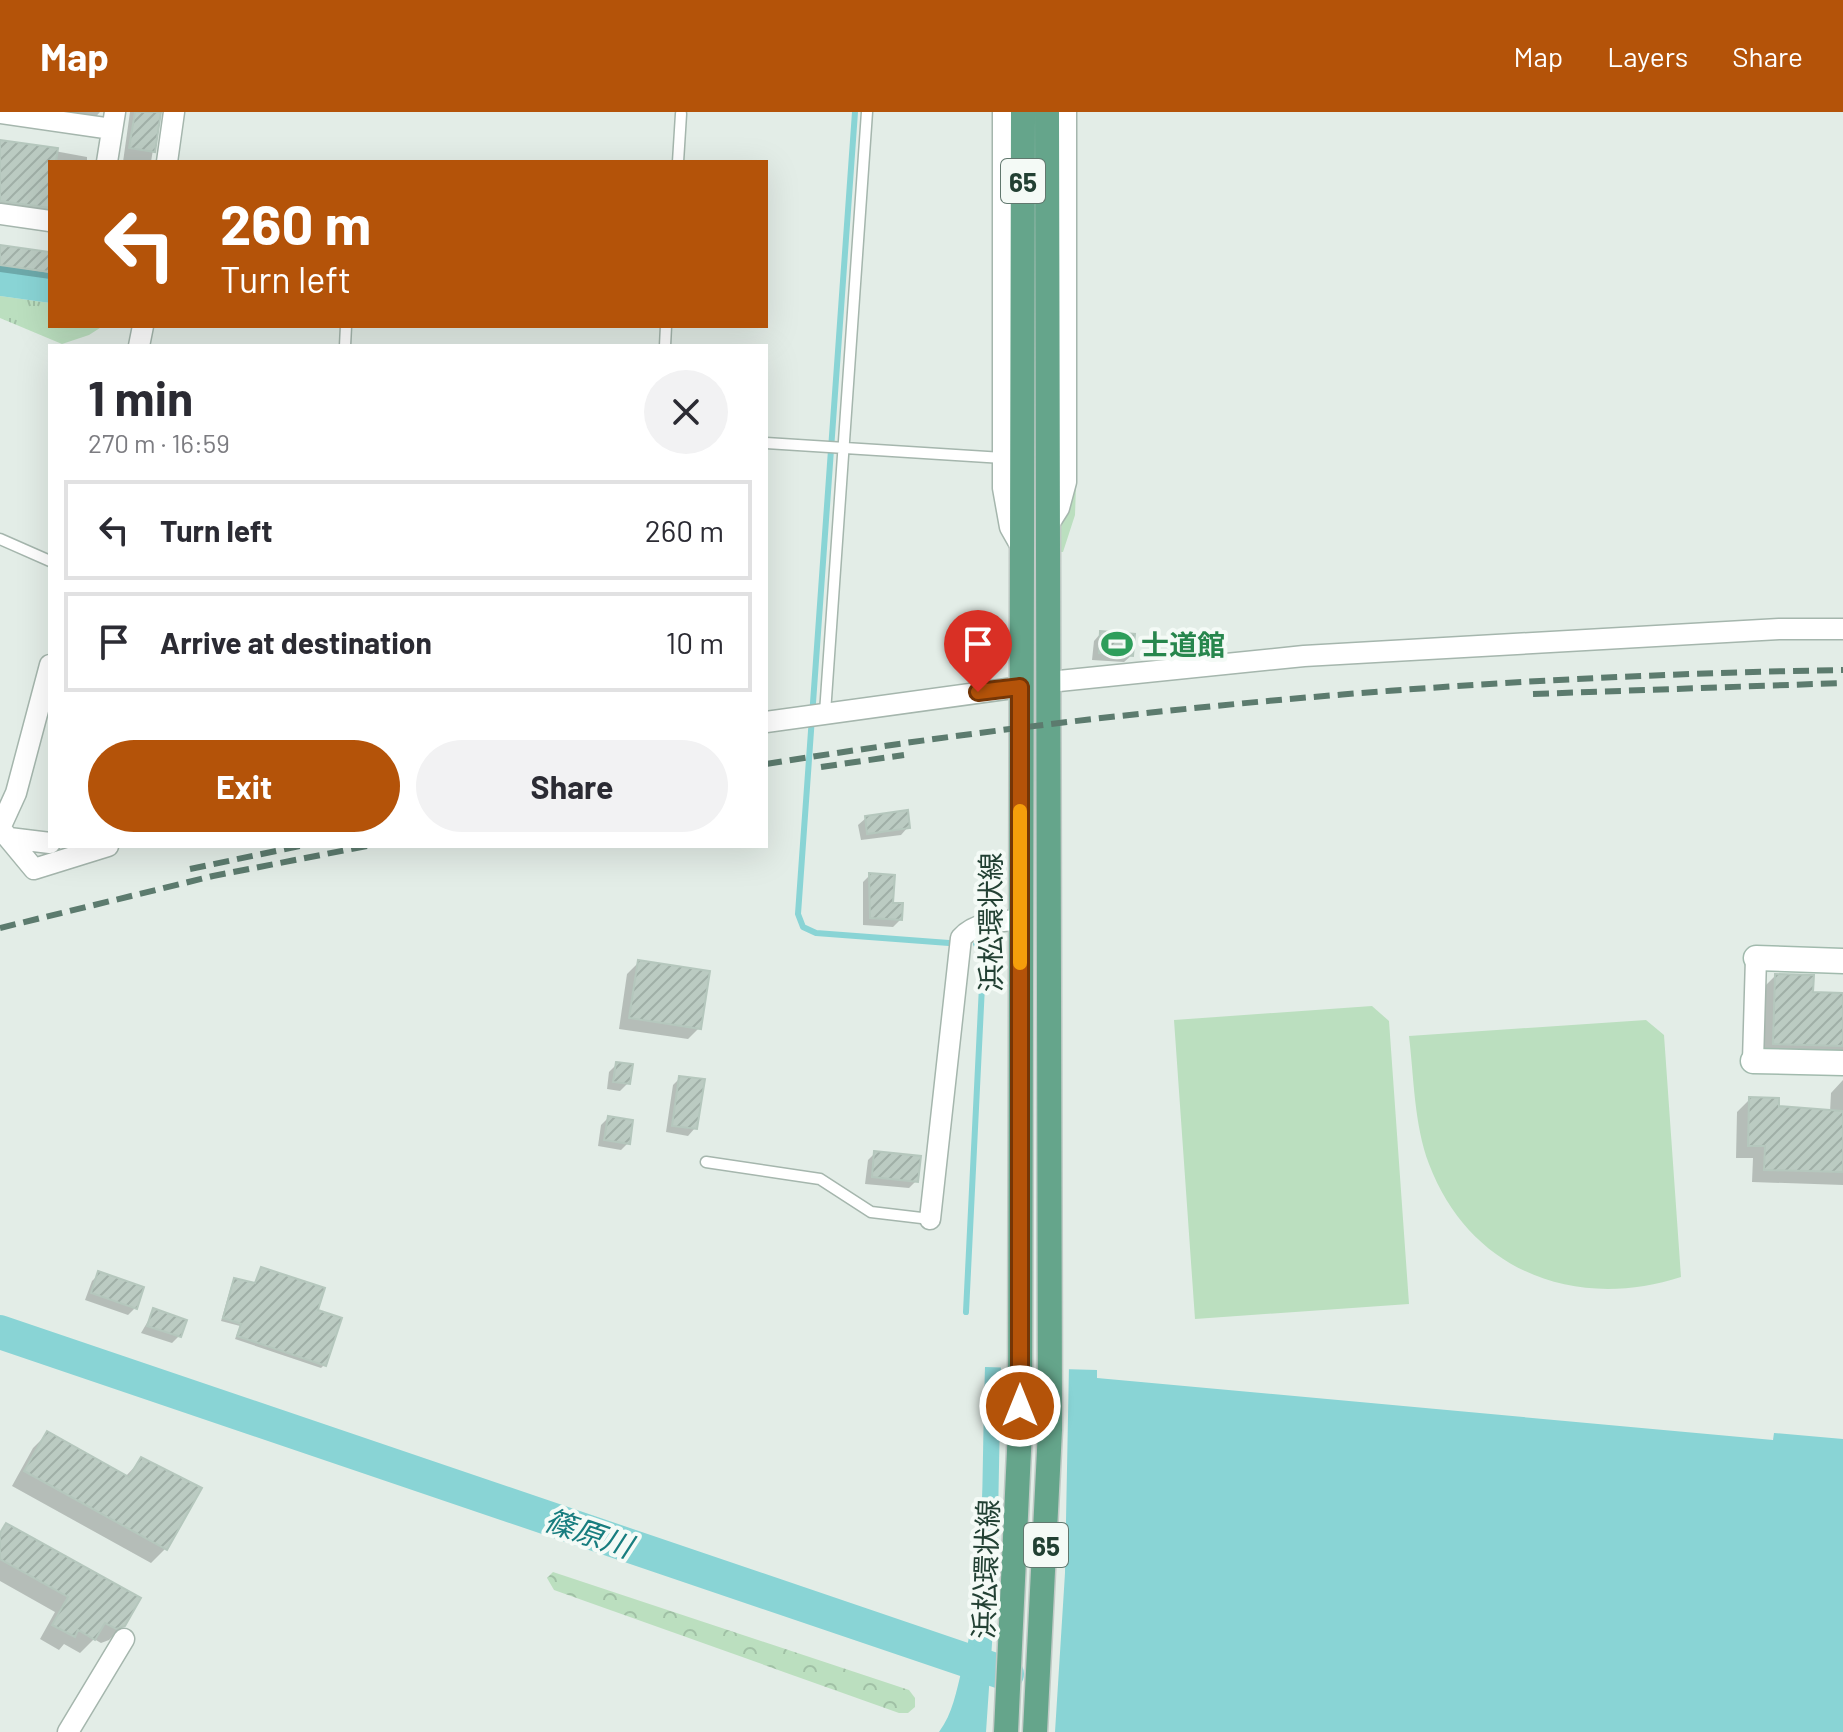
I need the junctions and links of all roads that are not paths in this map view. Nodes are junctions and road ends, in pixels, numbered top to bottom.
1 (174, 112) edge
2 (867, 112) edge
3 (1003, 112) edge
4 (1023, 112) edge
5 (1047, 112) edge
6 (1066, 112) edge
7 (0, 113) edge
8 (681, 114) dead end
9 (113, 120) edge
10 (107, 160) edge
11 (167, 160) edge
12 (678, 160) edge
13 (0, 214) edge
14 (48, 221) edge
15 (1035, 251) junction
16 (768, 443) edge
17 (841, 448) junction
18 (1003, 458) junction
19 (1047, 528) junction
20 (0, 539) edge
21 (1023, 550) junction
22 (48, 560) edge
23 (1843, 629) edge
24 (48, 673) edge
25 (1049, 682) junction
26 (1020, 687) junction
27 (817, 715) junction
28 (768, 722) edge
29 (9, 838) junction
30 (48, 843) edge
31 (99, 848) edge
32 (1049, 896) junction
33 (1020, 908) junction
34 (1756, 958) joint
35 (1843, 961) edge
36 (1753, 1061) joint
37 (1843, 1063) edge
38 (706, 1162) dead end
39 (930, 1219) joint
40 (1020, 1348) junction
41 (1050, 1348) junction
42 (124, 1639) dead end
43 (68, 1732) edge
44 (1006, 1732) edge
45 (1035, 1732) edge

1 - 11 street
2 - 17 lane
3 - 18 street
4 - 15 main road, 浜松環状線 / 65
5 - 15 main road, 浜松環状線 / 65
6 - 19 street
7 - 9 street
8 - 12 lane
9 - 10 street
13 - 14 street
15 - 19 main road, 浜松環状線 / 65
15 - 21 main road, 浜松環状線 / 65
16 - 17 lane
17 - 18 lane
17 - 27 lane
18 - 21 street
19 - 25 main road, 浜松環状線 / 65
20 - 22 lane
21 - 26 main road, 浜松環状線 / 65
23 - 25 street
24 - 29 street
25 - 32 main road, 浜松環状線 / 65
26 - 27 street
26 - 33 main road, 浜松環状線 / 65
27 - 28 street
29 - 30 street
29 - 31 street
32 - 33 main road
32 - 41 main road, 浜松環状線 / 65
33 - 39 street
33 - 40 main road, 浜松環状線 / 65
34 - 35 street
34 - 36 street
36 - 37 street
38 - 39 lane
40 - 41 main road
40 - 44 main road, 浜松環状線 / 65
41 - 45 main road, 浜松環状線 / 65
42 - 43 street

